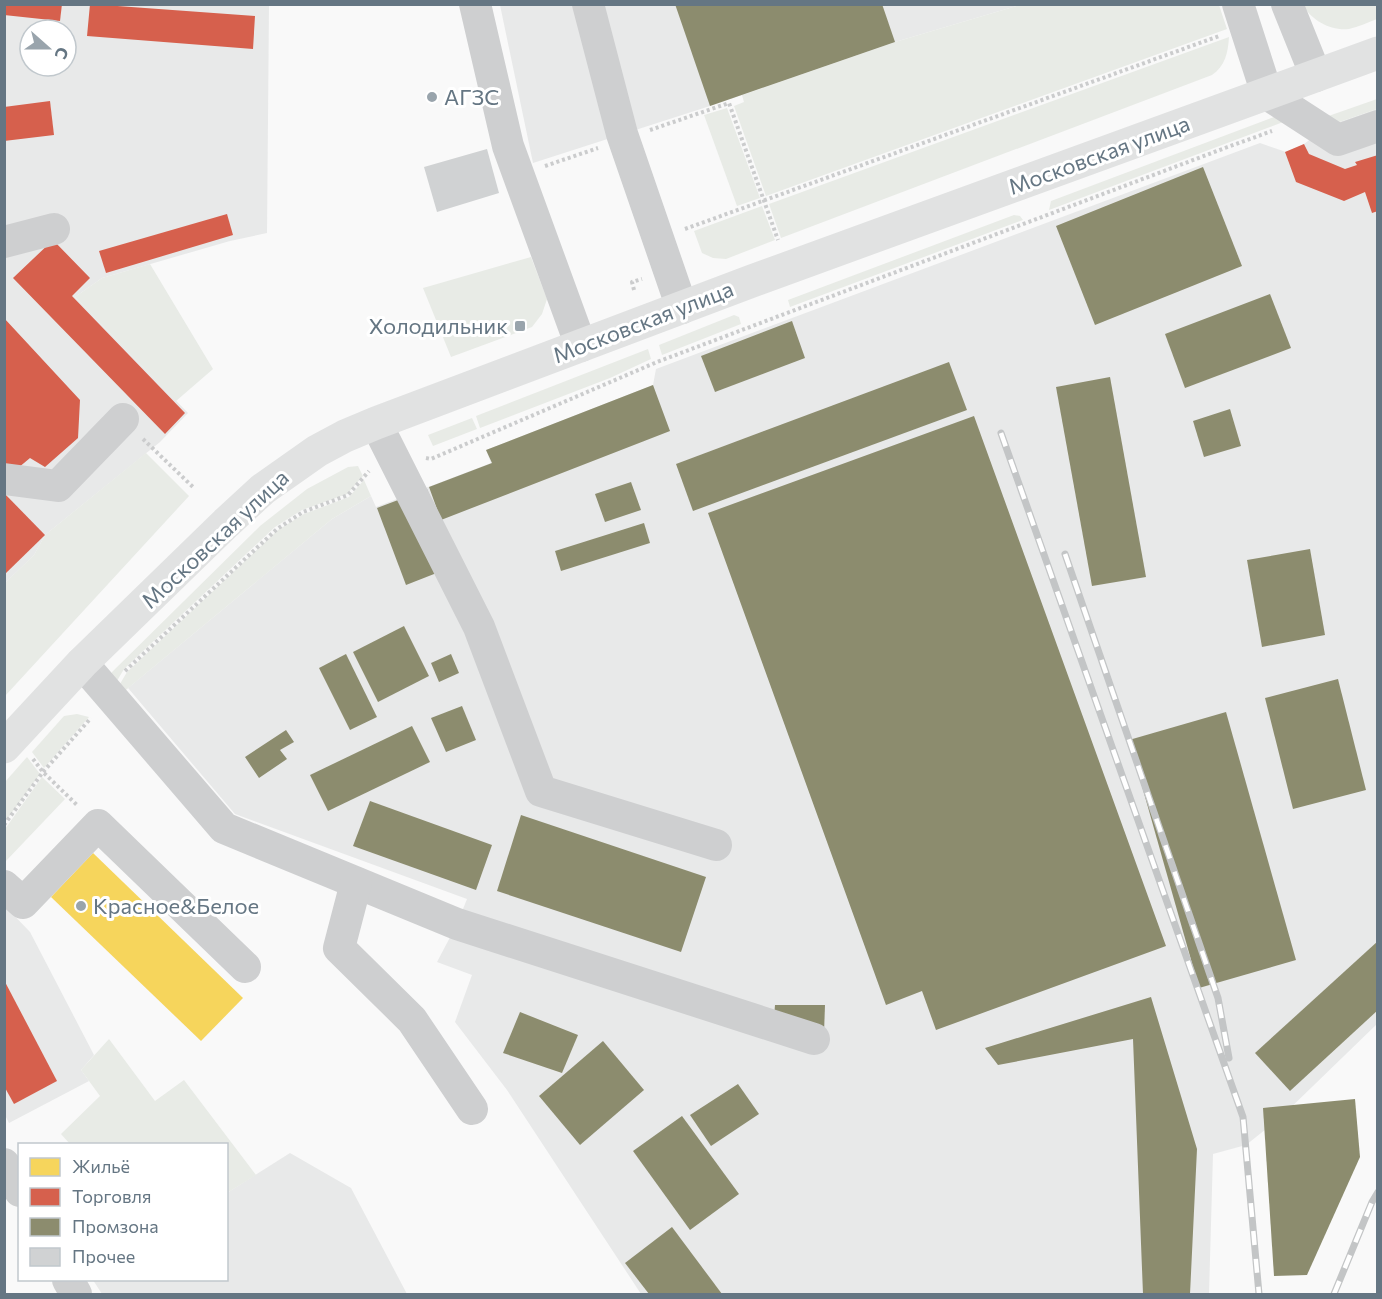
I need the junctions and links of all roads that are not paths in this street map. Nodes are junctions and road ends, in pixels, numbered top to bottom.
1 (475, 4) edge
2 (588, 4) edge
3 (1287, 4) edge
4 (1241, 16) edge
5 (1377, 53) edge
6 (1316, 76) junction
7 (1267, 94) junction
8 (1377, 126) edge
9 (54, 229) dead end
10 (4, 243) edge
11 (682, 308) junction
12 (581, 346) junction
13 (123, 419) road end
14 (376, 423) junction
15 (4, 479) edge
16 (82, 663) junction
17 (17, 750) edge
18 (716, 845) dead end
19 (356, 883) junction
20 (4, 886) edge
21 (245, 967) dead end
22 (814, 1039) dead end
23 (472, 1109) dead end
24 (4, 1164) edge
25 (18, 1188) edge

1 - 12 street
2 - 11 street
3 - 6 street
4 - 7 street
5 - 6 main road, Московская улица
6 - 7 main road, Московская улица
7 - 8 street
7 - 11 main road, Московская улица
9 - 10 street
11 - 12 main road, Московская улица
12 - 14 main road, Московская улица
13 - 15 street
14 - 16 main road, Московская улица
14 - 18 street
16 - 17 main road, Московская улица
16 - 19 street
19 - 22 street
19 - 23 street
20 - 21 street
24 - 25 street

